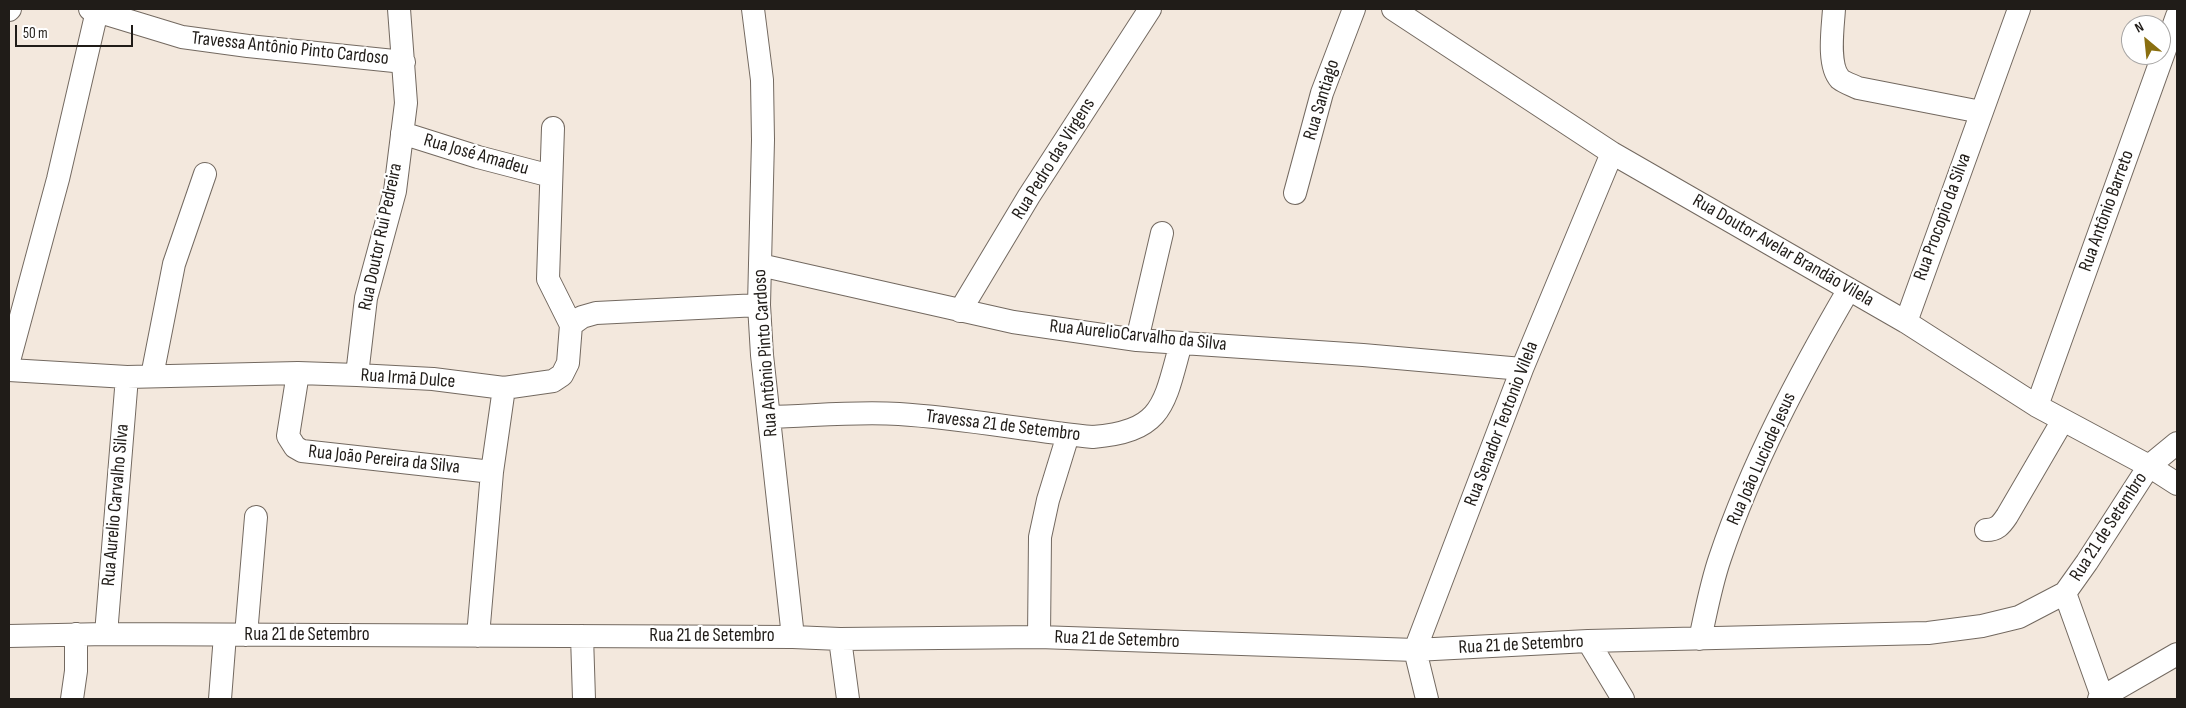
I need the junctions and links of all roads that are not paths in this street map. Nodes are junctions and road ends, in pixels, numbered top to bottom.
1 (399, 9) edge
2 (753, 9) edge
3 (1150, 9) edge
4 (1354, 9) edge
5 (1393, 9) edge
6 (1834, 9) edge
7 (2019, 9) edge
8 (94, 10) edge
9 (2177, 16) edge
10 (404, 62) junction
11 (1981, 112) junction
12 (553, 128) dead end
13 (402, 133) junction
14 (1612, 153) junction
15 (206, 174) dead end
16 (551, 176) junction
17 (1295, 193) dead end
18 (1162, 233) dead end
19 (760, 266) junction
20 (1849, 289) junction
21 (759, 305) junction
22 (960, 311) junction
23 (1906, 322) junction
24 (571, 325) junction
25 (1137, 340) junction
26 (1181, 343) junction
27 (9, 361) edge
28 (1522, 369) junction
29 (9, 370) edge
30 (298, 373) junction
31 (357, 375) junction
32 (152, 376) junction
33 (127, 377) junction
34 (504, 388) junction
35 (2037, 406) junction
36 (769, 417) junction
37 (2063, 420) junction
38 (1068, 435) junction
39 (2177, 443) edge
40 (2149, 466) junction
41 (492, 472) junction
42 (2177, 484) edge
43 (256, 517) dead end
44 (1986, 530) dead end
45 (2065, 593) junction
46 (76, 634) junction
47 (106, 634) junction
48 (235, 635) junction
49 (9, 636) edge
50 (478, 636) junction
51 (582, 636) junction
52 (794, 636) junction
53 (1039, 637) junction
54 (840, 639) junction
55 (1700, 639) junction
56 (1588, 641) junction
57 (1415, 650) junction
58 (2177, 654) edge
59 (72, 699) edge
60 (220, 699) edge
61 (584, 699) edge
62 (848, 699) edge
63 (1427, 699) edge
64 (1623, 699) edge
65 (2102, 699) edge

1 - 10 street, Rua Doutor Rui Pedreira
2 - 19 street, Rua Antônio Pinto Cardoso
3 - 22 street, Rua Pedro das Virgens
4 - 17 street, Rua Santiago
5 - 14 street, Rua Doutor Avelar Brandão Vilela
6 - 11 street
7 - 11 street, Rua Procopio da Silva
8 - 10 street, Travessa Antônio Pinto Cardoso
8 - 27 street
9 - 35 street, Rua Antônio Barreto
10 - 13 street, Rua Doutor Rui Pedreira
11 - 23 street, Rua Procopio da Silva
12 - 16 street
13 - 16 street, Rua José Amadeu
13 - 31 street, Rua Doutor Rui Pedreira
14 - 20 street, Rua Doutor Avelar Brandão Vilela
14 - 28 street, Rua Senador Teotonio Vilela
15 - 32 street
16 - 24 street
18 - 25 street
19 - 21 street, Rua Antônio Pinto Cardoso
19 - 22 street, Rua AurelioCarvalho da Silva
20 - 23 street, Rua Doutor Avelar Brandão Vilela
20 - 55 street, Rua João Luciode Jesus
21 - 24 street
21 - 36 street, Rua Antônio Pinto Cardoso
22 - 25 street, Rua AurelioCarvalho da Silva
23 - 35 street, Rua Doutor Avelar Brandão Vilela
24 - 34 street, Rua Irmã Dulce
25 - 26 street, Rua AurelioCarvalho da Silva
26 - 28 street, Rua AurelioCarvalho da Silva
26 - 38 street, Travessa 21 de Setembro
28 - 57 street, Rua Senador Teotonio Vilela
29 - 33 street, Rua Irmã Dulce
30 - 31 street, Rua Irmã Dulce
30 - 32 street, Rua Irmã Dulce
30 - 41 street, Rua João Pereira da Silva
31 - 34 street, Rua Irmã Dulce
32 - 33 street, Rua Irmã Dulce
33 - 47 street, Rua Aurelio Carvalho Silva
34 - 41 street
35 - 37 street, Rua Doutor Avelar Brandão Vilela
36 - 38 street, Travessa 21 de Setembro
36 - 52 street, Rua Antônio Pinto Cardoso
37 - 40 street, Rua Doutor Avelar Brandão Vilela
37 - 44 street
38 - 53 street
39 - 40 street, Rua 21 de Setembro
40 - 42 street, Rua Doutor Avelar Brandão Vilela
40 - 45 street, Rua 21 de Setembro
41 - 50 street
43 - 48 street
45 - 55 street, Rua 21 de Setembro
45 - 65 street
46 - 47 street, Rua 21 de Setembro
46 - 49 street, Rua 21 de Setembro
46 - 59 street
47 - 48 street, Rua 21 de Setembro
48 - 50 street, Rua 21 de Setembro
48 - 60 street
50 - 51 street, Rua 21 de Setembro
51 - 52 street, Rua 21 de Setembro
51 - 61 street
52 - 54 street, Rua 21 de Setembro
53 - 54 street, Rua 21 de Setembro
53 - 57 street, Rua 21 de Setembro
54 - 62 street
55 - 56 street, Rua 21 de Setembro
56 - 57 street, Rua 21 de Setembro
56 - 64 street
57 - 63 street
58 - 65 street

